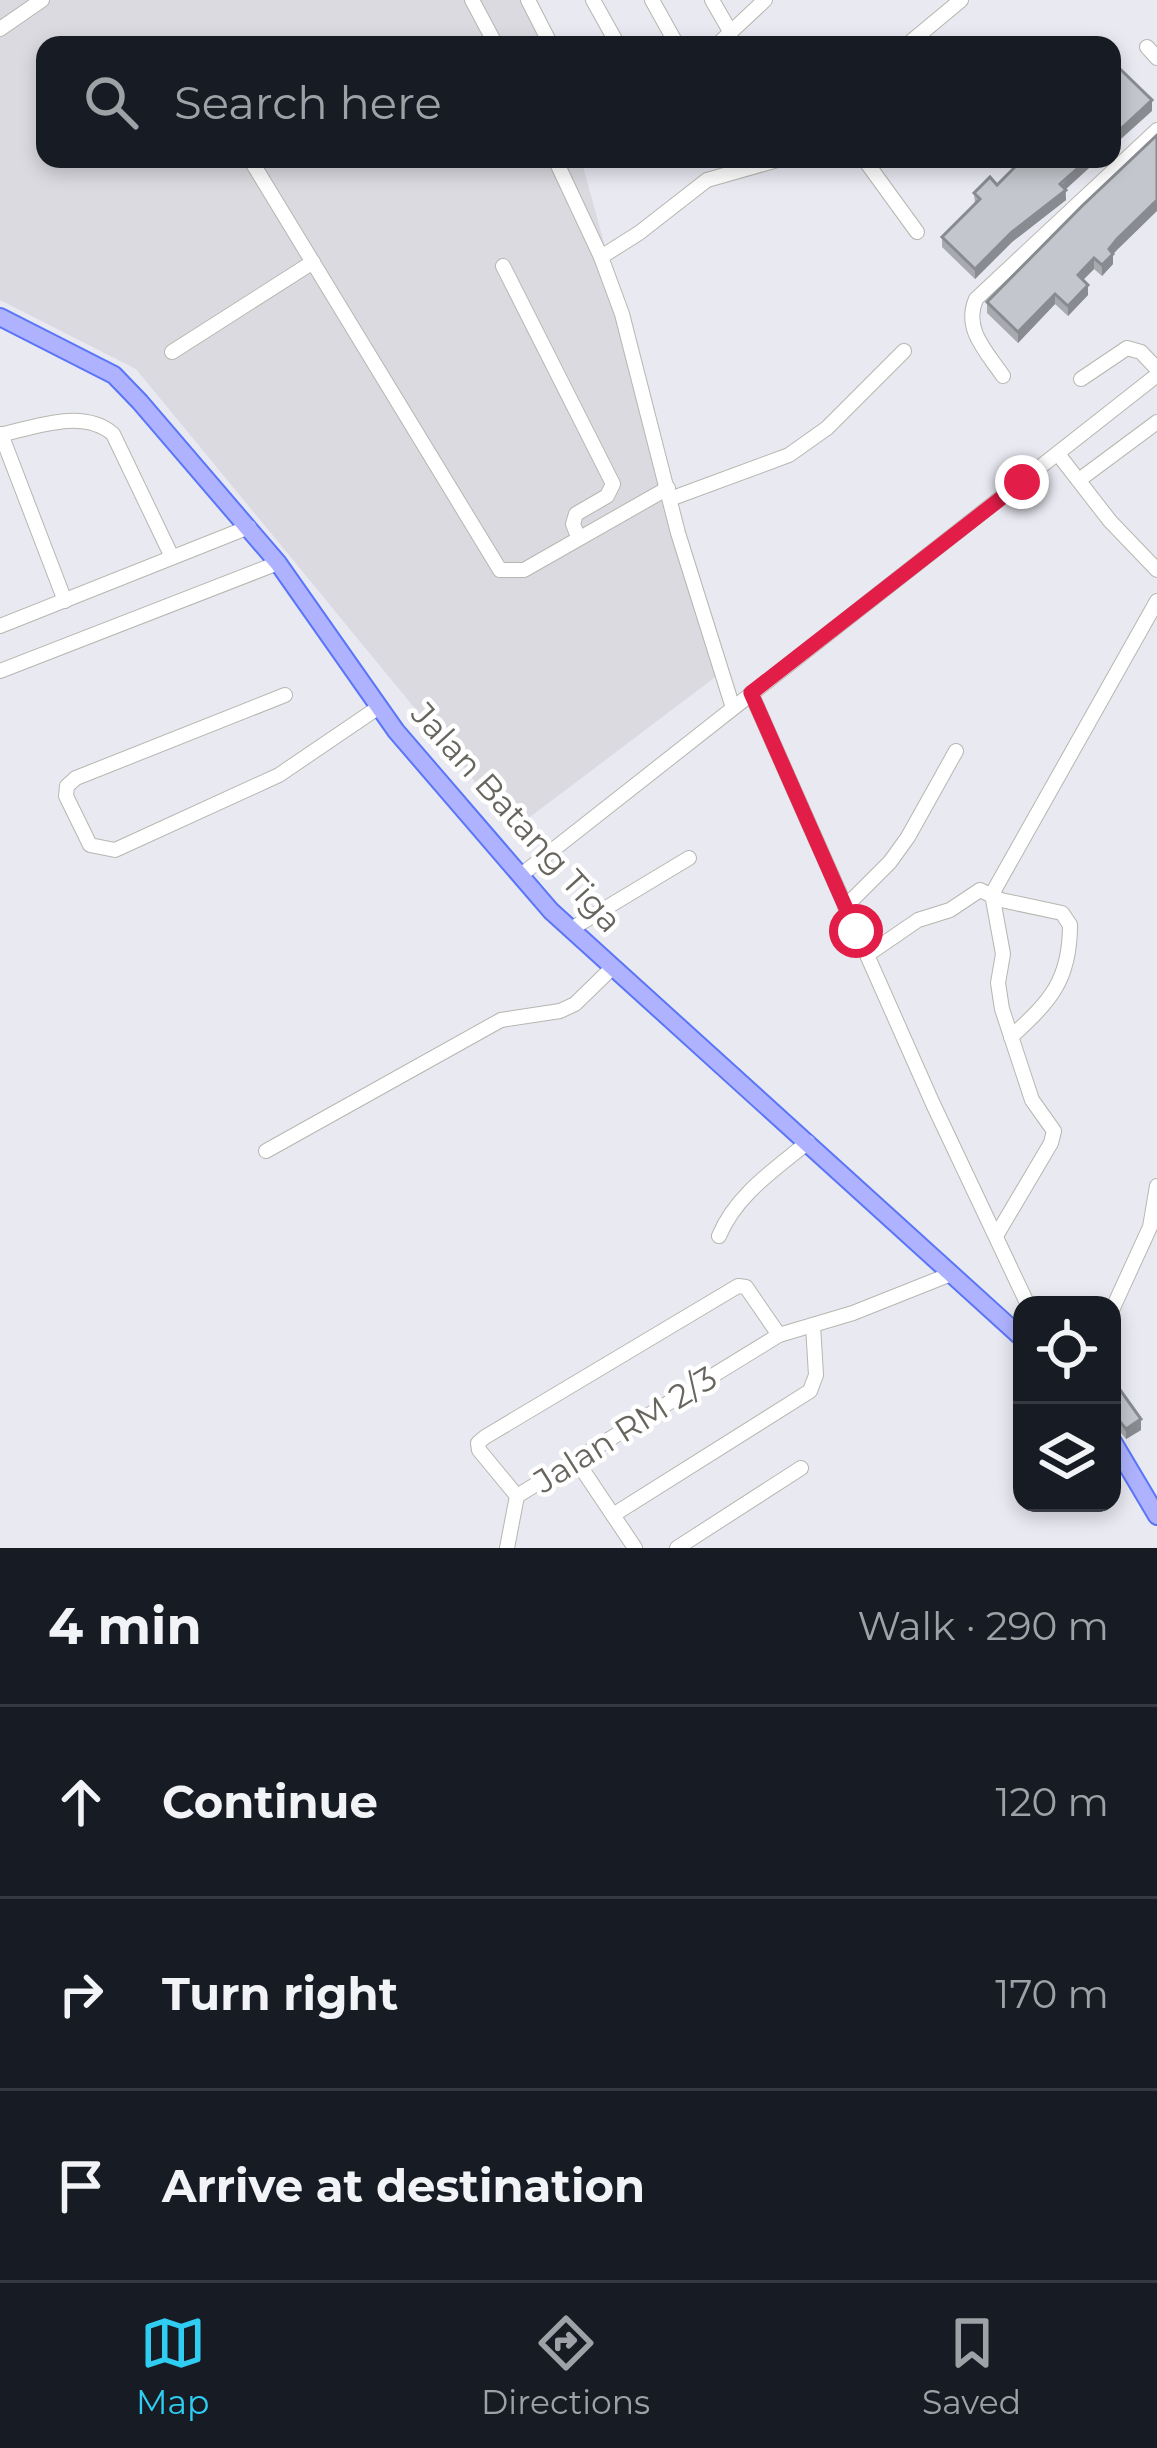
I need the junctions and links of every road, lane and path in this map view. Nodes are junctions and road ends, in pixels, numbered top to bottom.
1 (42, 0) edge
2 (472, 0) edge
3 (529, 0) edge
4 (593, 0) edge
5 (652, 0) edge
6 (712, 0) edge
7 (765, 0) edge
8 (962, 0) edge
9 (0, 29) edge
10 (731, 33) junction
11 (491, 36) edge
12 (547, 36) edge
13 (613, 36) edge
14 (672, 36) edge
15 (728, 36) edge
16 (918, 36) edge
17 (1157, 130) edge
18 (1121, 163) edge
19 (256, 168) edge
20 (559, 168) edge
21 (748, 168) edge
22 (871, 168) edge
23 (1116, 168) edge
24 (916, 232) dead end
25 (601, 257) junction
26 (313, 262) junction
27 (503, 266) dead end
28 (0, 316) edge
29 (904, 351) dead end
30 (172, 352) dead end
31 (1157, 372) edge
32 (1003, 376) dead end
33 (1081, 380) dead end
34 (1157, 422) edge
35 (1, 435) edge
36 (1058, 454) junction
37 (1079, 480) junction
38 (669, 493) junction
39 (249, 527) junction
40 (578, 537) junction
41 (172, 557) junction
42 (278, 563) junction
43 (1157, 570) edge
44 (65, 601) junction
45 (1157, 601) edge
46 (0, 626) edge
47 (0, 671) edge
48 (751, 693) junction
49 (284, 695) dead end
50 (379, 707) junction
51 (733, 708) junction
52 (956, 751) dead end
53 (689, 858) dead end
54 (521, 875) junction
55 (992, 894) junction
56 (845, 907) junction
57 (572, 929) junction
58 (867, 955) junction
59 (613, 967) junction
60 (1011, 1037) junction
61 (808, 1142) junction
62 (266, 1151) dead end
63 (1157, 1186) edge
64 (1154, 1228) edge
65 (719, 1236) dead end
66 (996, 1236) junction
67 (951, 1274) junction
68 (1024, 1296) edge
69 (1119, 1296) edge
70 (813, 1325) junction
71 (1013, 1330) edge
72 (779, 1335) junction
73 (1121, 1454) edge
74 (576, 1460) junction
75 (802, 1468) dead end
76 (517, 1496) junction
77 (1155, 1506) edge
78 (613, 1515) junction
79 (507, 1548) edge
80 (635, 1548) edge
81 (677, 1548) edge

1 - 9 street
2 - 11 street
3 - 12 street
4 - 13 street
5 - 14 street
6 - 10 street
7 - 10 street
8 - 16 street
10 - 15 street
17 - 18 street
19 - 26 street
20 - 25 street
21 - 25 street
22 - 24 street
23 - 32 street
25 - 38 street
26 - 30 street
26 - 40 street
27 - 40 street
28 - 39 main road, Jalan Batang Tiga
29 - 38 street
31 - 33 street
31 - 36 street
34 - 37 street
35 - 41 street
35 - 44 street
36 - 37 street
36 - 48 street
37 - 43 street
38 - 40 street
38 - 51 street
39 - 41 street
39 - 42 main road, Jalan Batang Tiga
41 - 44 street
42 - 47 street
42 - 50 main road, Jalan Batang Tiga
44 - 46 street
45 - 55 street
48 - 51 street
48 - 56 street
49 - 50 street
50 - 54 main road, Jalan Batang Tiga
51 - 54 street
52 - 56 street
53 - 57 street
54 - 57 main road, Jalan Batang Tiga
55 - 58 street
55 - 60 street
55 - 60 street
56 - 58 street
57 - 59 main road, Jalan Batang Tiga
58 - 66 street
59 - 61 main road, Jalan Batang Tiga
59 - 62 street
60 - 66 street
61 - 65 street
61 - 67 main road, Jalan Batang Tiga
63 - 64 street
64 - 69 street
66 - 68 street
67 - 70 street, Jalan RM 2/3
67 - 71 main road, Jalan Batang Tiga
70 - 72 street, Jalan RM 2/3
70 - 78 street
72 - 74 street, Jalan RM 2/3
72 - 76 street
73 - 77 main road
74 - 76 street, Jalan RM 2/3
74 - 78 street
75 - 81 street
76 - 79 street, Jalan RM 2/3
78 - 80 street

